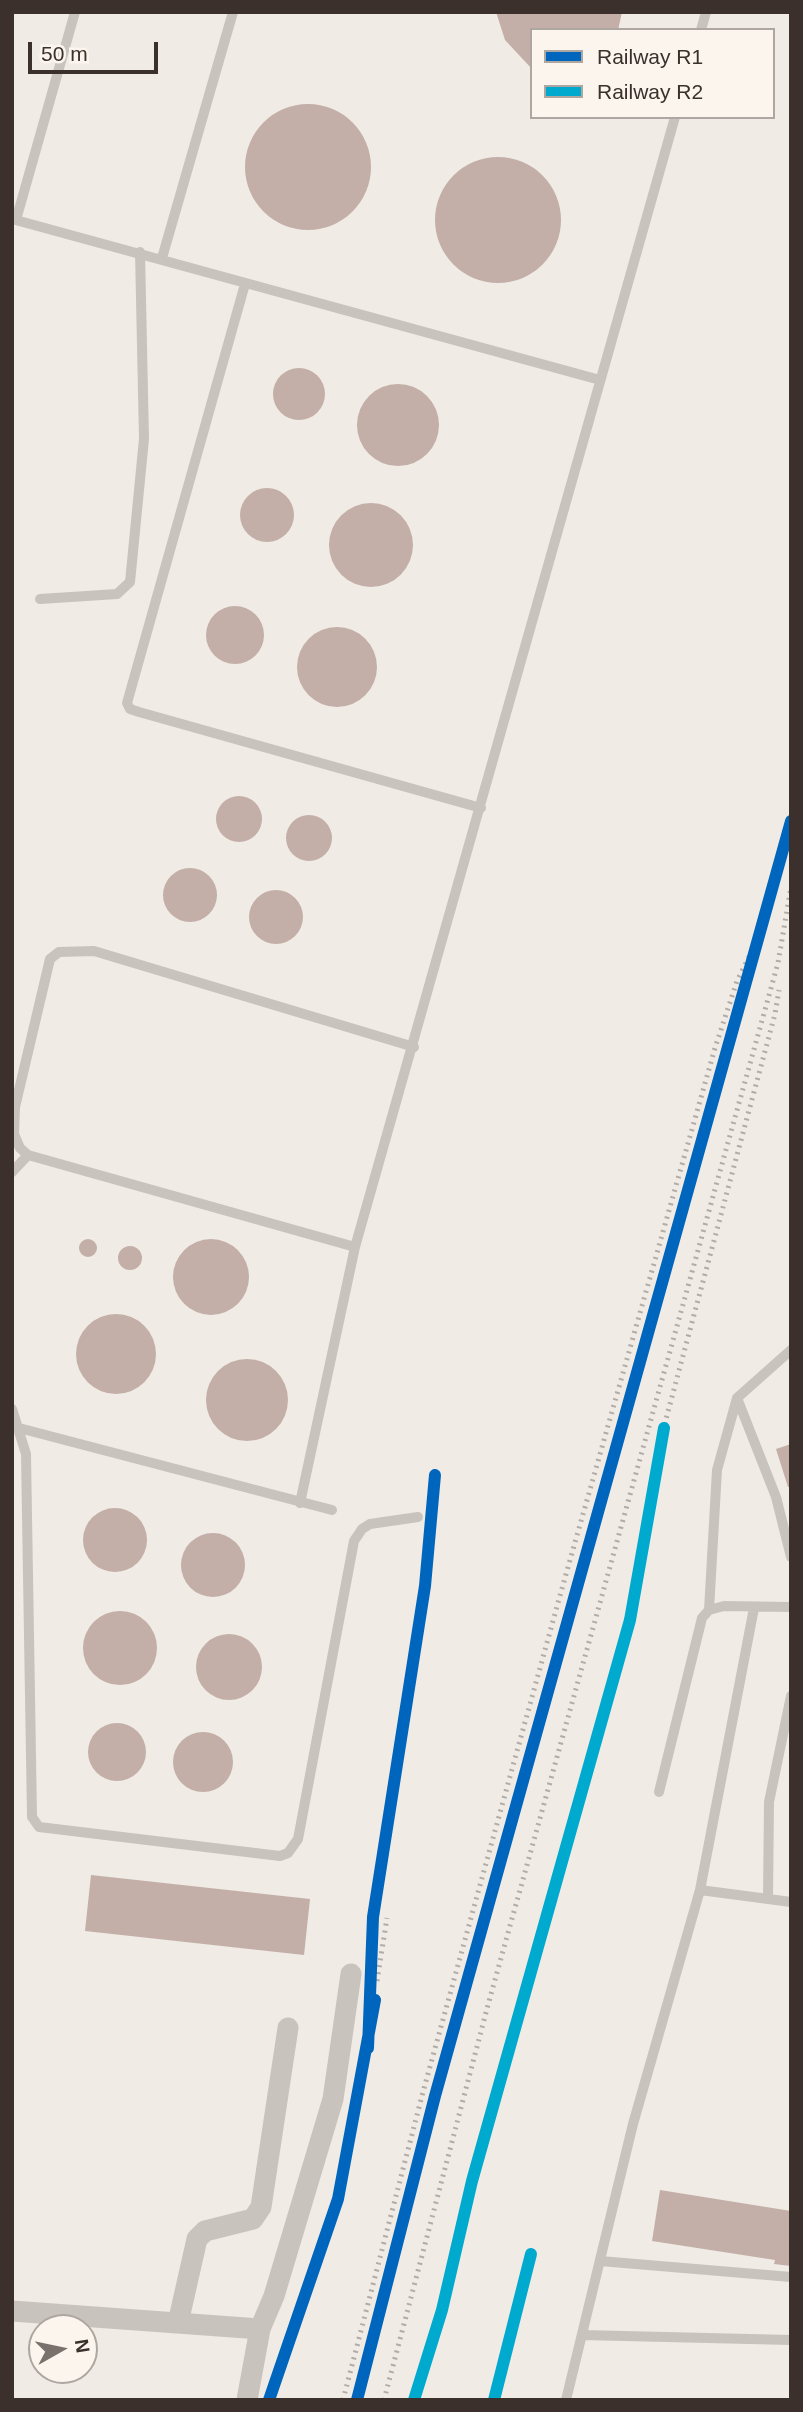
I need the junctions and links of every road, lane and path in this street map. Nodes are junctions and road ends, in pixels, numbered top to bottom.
1 (75, 12) edge
2 (233, 12) edge
3 (675, 119) edge
4 (14, 220) edge
5 (140, 252) junction
6 (162, 258) junction
7 (245, 284) junction
8 (600, 380) junction
9 (40, 599) dead end
10 (481, 808) junction
11 (414, 1047) junction
12 (28, 1155) junction
13 (12, 1171) edge
14 (355, 1247) junction
15 (791, 1350) edge
16 (737, 1398) junction
17 (12, 1409) edge
18 (19, 1428) junction
19 (300, 1503) junction
20 (332, 1510) dead end
21 (418, 1517) dead end
22 (791, 1557) edge
23 (754, 1608) junction
24 (791, 1608) edge
25 (709, 1610) junction
26 (791, 1696) edge
27 (659, 1792) dead end
28 (700, 1890) junction
29 (768, 1898) junction
30 (791, 1902) edge
31 (351, 1974) dead end
32 (288, 2028) dead end
33 (600, 2262) junction
34 (791, 2277) edge
35 (12, 2311) edge
36 (178, 2323) junction
37 (260, 2329) junction
38 (582, 2335) junction
39 (791, 2340) edge
40 (247, 2400) edge
41 (566, 2400) edge

1 - 4 lane
2 - 6 lane
3 - 8 lane
4 - 5 lane
5 - 6 lane
5 - 9 lane
6 - 7 lane
7 - 8 lane
7 - 10 lane
8 - 10 lane
10 - 11 lane
11 - 12 lane
11 - 14 lane
12 - 13 lane
12 - 14 lane
14 - 19 lane
15 - 16 lane
16 - 22 lane
16 - 25 lane
17 - 18 lane
18 - 19 lane
18 - 21 lane
19 - 20 lane
23 - 24 lane
23 - 25 lane
23 - 28 lane
25 - 27 lane
26 - 29 lane
28 - 29 lane
28 - 33 lane
29 - 30 lane
31 - 37 street
32 - 36 street
33 - 34 lane
33 - 38 lane
35 - 36 street
36 - 37 street
37 - 40 street
38 - 39 lane
38 - 41 lane

